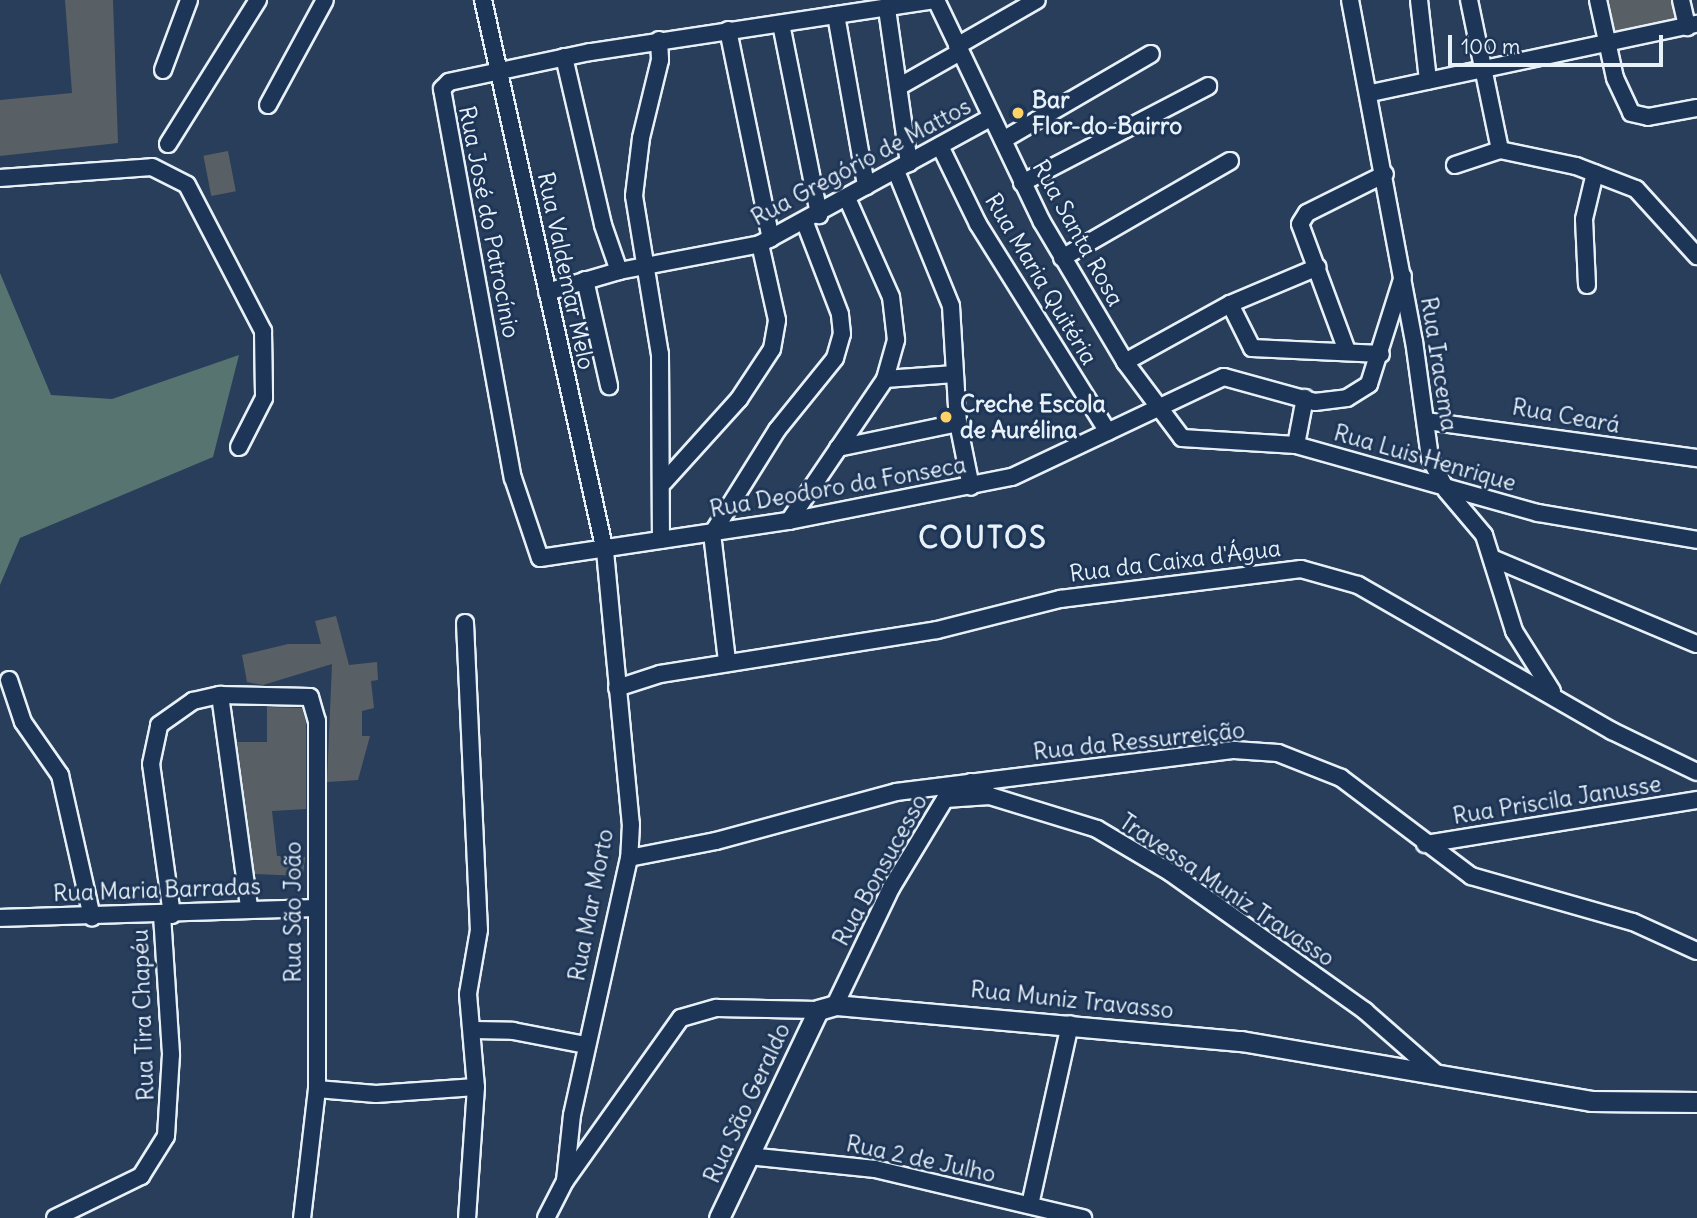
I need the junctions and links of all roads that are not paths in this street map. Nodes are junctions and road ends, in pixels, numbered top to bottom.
1 (189, 0) edge
2 (258, 0) edge
3 (325, 0) edge
4 (482, 0) edge
5 (935, 0) edge
6 (1037, 0) edge
7 (1350, 0) edge
8 (1419, 0) edge
9 (1469, 0) edge
10 (1598, 0) edge
11 (1681, 0) edge
12 (887, 9) junction
13 (836, 16) junction
14 (781, 23) junction
15 (1692, 25) edge
16 (728, 30) junction
17 (659, 40) junction
18 (1605, 45) junction
19 (958, 49) junction
20 (1151, 54) dead end
21 (564, 57) junction
22 (1481, 68) junction
23 (163, 70) dead end
24 (500, 73) junction
25 (1428, 80) junction
26 (900, 86) junction
27 (1208, 86) dead end
28 (1371, 93) junction
29 (268, 105) dead end
30 (1697, 108) edge
31 (992, 117) junction
32 (1003, 140) junction
33 (168, 144) dead end
34 (940, 146) junction
35 (1500, 150) junction
36 (1230, 161) dead end
37 (1455, 165) dead end
38 (902, 167) junction
39 (1595, 173) junction
40 (1385, 174) junction
41 (0, 178) edge
42 (1022, 183) junction
43 (866, 186) junction
44 (847, 198) junction
45 (812, 219) junction
46 (765, 242) junction
47 (1697, 256) edge
48 (1062, 258) junction
49 (650, 266) junction
50 (1318, 267) junction
51 (619, 271) junction
52 (1403, 276) junction
53 (584, 280) junction
54 (1587, 285) dead end
55 (547, 292) junction
56 (1230, 304) junction
57 (1347, 351) junction
58 (1381, 354) junction
59 (1125, 362) junction
60 (955, 374) junction
61 (885, 379) junction
62 (609, 386) dead end
63 (1305, 398) junction
64 (1156, 404) junction
65 (1426, 421) junction
66 (958, 423) junction
67 (1108, 432) junction
68 (1296, 444) junction
69 (239, 447) dead end
70 (838, 448) junction
71 (1697, 458) edge
72 (663, 482) junction
73 (971, 486) junction
74 (1446, 490) junction
75 (789, 521) junction
76 (712, 534) junction
77 (661, 540) junction
78 (1697, 540) edge
79 (606, 551) junction
80 (1492, 558) junction
81 (549, 559) joint
82 (465, 624) dead end
83 (1697, 644) edge
84 (727, 661) junction
85 (9, 680) dead end
86 (617, 688) junction
87 (220, 695) junction
88 (1561, 701) junction
89 (1697, 772) edge
90 (971, 782) junction
91 (990, 796) junction
92 (1697, 800) edge
93 (1425, 844) junction
94 (629, 858) junction
95 (249, 908) junction
96 (316, 908) junction
97 (167, 915) junction
98 (92, 917) junction
99 (0, 918) edge
100 (1697, 951) edge
101 (827, 1007) junction
102 (1070, 1024) junction
103 (474, 1030) junction
104 (586, 1045) junction
105 (1437, 1074) junction
106 (476, 1087) junction
107 (317, 1089) junction
108 (1697, 1101) edge
109 (748, 1156) junction
110 (565, 1181) junction
111 (1030, 1205) junction
112 (55, 1218) edge
113 (302, 1218) edge
114 (467, 1218) edge
115 (547, 1218) edge
116 (719, 1218) edge
117 (1083, 1218) edge

1 - 23 street
2 - 33 street
3 - 29 street
4 - 24 street, Rua Valdemar Melo
5 - 12 street, Rua José do Patrocínio
5 - 19 street, Rua Santa Rosa
6 - 19 street
7 - 28 street, Rua Iracema
8 - 25 street
9 - 22 street
10 - 18 street
11 - 15 street
12 - 13 street, Rua José do Patrocínio
12 - 26 street
13 - 14 street, Rua José do Patrocínio
13 - 43 street
14 - 16 street, Rua José do Patrocínio
14 - 45 street
15 - 18 street
16 - 17 street, Rua José do Patrocínio
16 - 46 street
17 - 21 street, Rua José do Patrocínio
17 - 49 street
18 - 22 street
18 - 30 street
19 - 26 street
19 - 31 street, Rua Santa Rosa
20 - 32 street
21 - 24 street, Rua José do Patrocínio
21 - 51 street
22 - 25 street
22 - 35 street
24 - 55 street, Rua Valdemar Melo
24 - 81 street, Rua José do Patrocínio
25 - 28 street
26 - 38 street
27 - 42 street
28 - 40 street, Rua Iracema
31 - 32 street, Rua Santa Rosa
31 - 34 street, Rua Gregório de Mattos
32 - 42 street, Rua Santa Rosa
34 - 38 street, Rua Gregório de Mattos
34 - 67 street, Rua Maria Quitéria
35 - 37 street
35 - 39 street
36 - 48 street
38 - 43 street, Rua Gregório de Mattos
38 - 60 street
39 - 47 street
39 - 54 street
40 - 50 street
40 - 52 street, Rua Iracema
41 - 69 street
42 - 48 street, Rua Santa Rosa
43 - 44 street, Rua Gregório de Mattos
44 - 45 street, Rua Gregório de Mattos
44 - 61 street
45 - 46 street, Rua Gregório de Mattos
45 - 76 street
46 - 49 street, Rua Gregório de Mattos
46 - 72 street
48 - 59 street, Rua Santa Rosa
49 - 51 street, Rua Gregório de Mattos
49 - 72 street
50 - 56 street
50 - 57 street
51 - 53 street, Rua Gregório de Mattos
52 - 58 street, Rua Deodoro da Fonseca
52 - 65 street, Rua Iracema
53 - 55 street, Rua Gregório de Mattos
53 - 62 street
55 - 79 street, Rua Valdemar Melo
56 - 57 street
56 - 59 street
57 - 58 street
58 - 63 street, Rua Deodoro da Fonseca
59 - 64 street, Rua Santa Rosa
60 - 61 street
60 - 66 street
61 - 70 street
63 - 64 street, Rua Deodoro da Fonseca
63 - 68 street
64 - 67 street, Rua Deodoro da Fonseca
64 - 68 street, Rua Luis Henrique
65 - 71 street, Rua Ceará
65 - 74 street, Rua Iracema
66 - 70 street
66 - 73 street
67 - 73 street, Rua Deodoro da Fonseca
68 - 74 street, Rua Luis Henrique
70 - 75 street
72 - 77 street
73 - 75 street, Rua Deodoro da Fonseca
74 - 78 street, Rua Luis Henrique
74 - 80 street, Rua Iracema
75 - 76 street, Rua Deodoro da Fonseca
76 - 77 street, Rua Deodoro da Fonseca
76 - 84 street
77 - 79 street, Rua Deodoro da Fonseca
79 - 81 street, Rua Deodoro da Fonseca
79 - 86 street, Rua Mar Morto
80 - 83 street
80 - 88 street, Rua Iracema
82 - 103 street
84 - 86 street, Rua da Caixa d'Água
84 - 88 street, Rua da Caixa d'Água
85 - 98 street
86 - 94 street, Rua Mar Morto
87 - 95 street
87 - 96 street, Rua São João
87 - 97 street, Rua Tira Chapéu
88 - 89 street, Rua da Caixa d'Água
90 - 91 street, Travessa Muniz Travasso
90 - 93 street, Rua da Ressurreição
90 - 94 street, Rua da Ressurreição
91 - 101 street, Rua Bonsucesso
91 - 105 street, Travessa Muniz Travasso
92 - 93 street, Rua Priscila Janusse
93 - 100 street, Rua da Ressurreição
94 - 104 street, Rua Mar Morto
95 - 96 street, Rua Maria Barradas
95 - 97 street, Rua Maria Barradas
96 - 107 street, Rua São João
97 - 98 street, Rua Maria Barradas
97 - 112 street, Rua Tira Chapéu
98 - 99 street, Rua Maria Barradas
101 - 102 street, Rua Muniz Travasso
101 - 109 street, Rua São Geraldo
101 - 110 street, Rua Muniz Travasso
102 - 105 street, Rua Muniz Travasso
102 - 111 street
103 - 104 street
103 - 106 street
104 - 110 street, Rua Mar Morto
105 - 108 street, Rua Muniz Travasso
106 - 107 street
106 - 114 street
107 - 113 street, Rua São João
109 - 111 street, Rua 2 de Julho
109 - 116 street, Rua São Geraldo
110 - 115 street, Rua Muniz Travasso
111 - 117 street, Rua 2 de Julho

